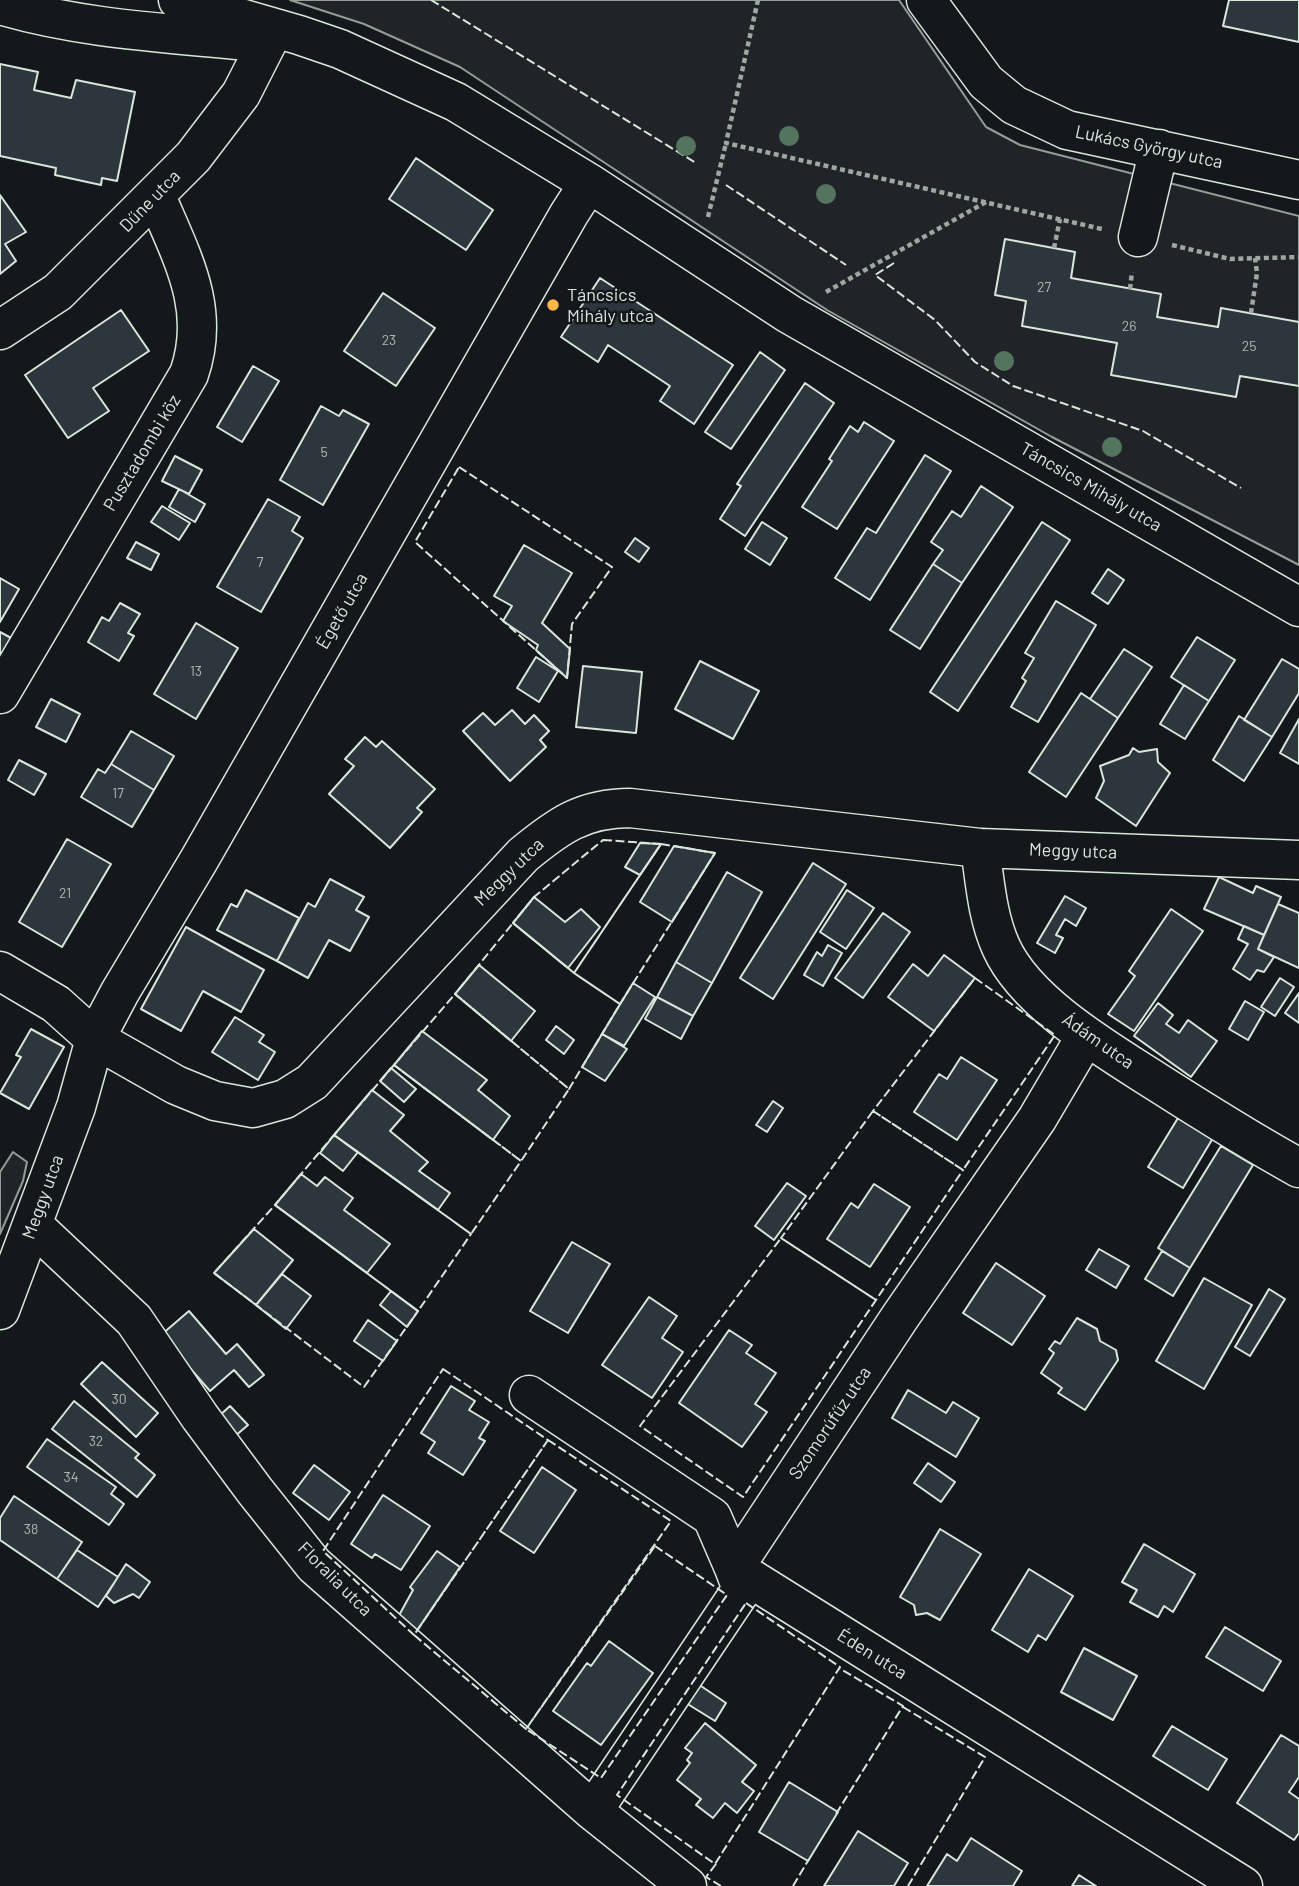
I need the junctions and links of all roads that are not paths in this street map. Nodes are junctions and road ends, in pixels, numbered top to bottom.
1 (178, 0) edge
2 (926, 0) edge
3 (0, 5) edge
4 (267, 43) junction
5 (340, 49) junction
6 (1159, 149) junction
7 (1299, 180) edge
8 (590, 183) junction
9 (156, 196) junction
10 (1138, 237) dead end
11 (0, 330) edge
12 (1299, 607) edge
13 (0, 694) edge
14 (980, 848) junction
15 (1299, 860) edge
16 (0, 971) edge
17 (1086, 1036) junction
18 (95, 1039) junction
19 (1299, 1168) edge
20 (33, 1225) junction
21 (0, 1310) edge
22 (529, 1395) dead end
23 (734, 1567) junction
24 (593, 1811) junction
25 (687, 1886) edge
26 (1243, 1886) edge

1 - 5 street, Táncsics Mihály utca
2 - 6 street, Lukács György utca
3 - 4 street, Táncsics Mihály utca
4 - 5 street, Táncsics Mihály utca
4 - 9 street, Dűne utca
5 - 8 street, Táncsics Mihály utca
6 - 7 street, Lukács György utca
6 - 10 street
8 - 12 street, Táncsics Mihály utca
8 - 18 street, Égető utca
9 - 11 street, Dűne utca
9 - 13 street, Pusztadombi köz
14 - 15 street, Meggy utca
14 - 17 street, Ádám utca
14 - 18 street, Meggy utca
16 - 18 street
17 - 19 street, Ádám utca
17 - 23 street, Szomorúfűz utca
18 - 20 street, Meggy utca
20 - 21 street, Meggy utca
20 - 24 street, Floralia utca
22 - 23 street
23 - 24 street
23 - 26 street, Éden utca
24 - 25 street, Floralia utca

